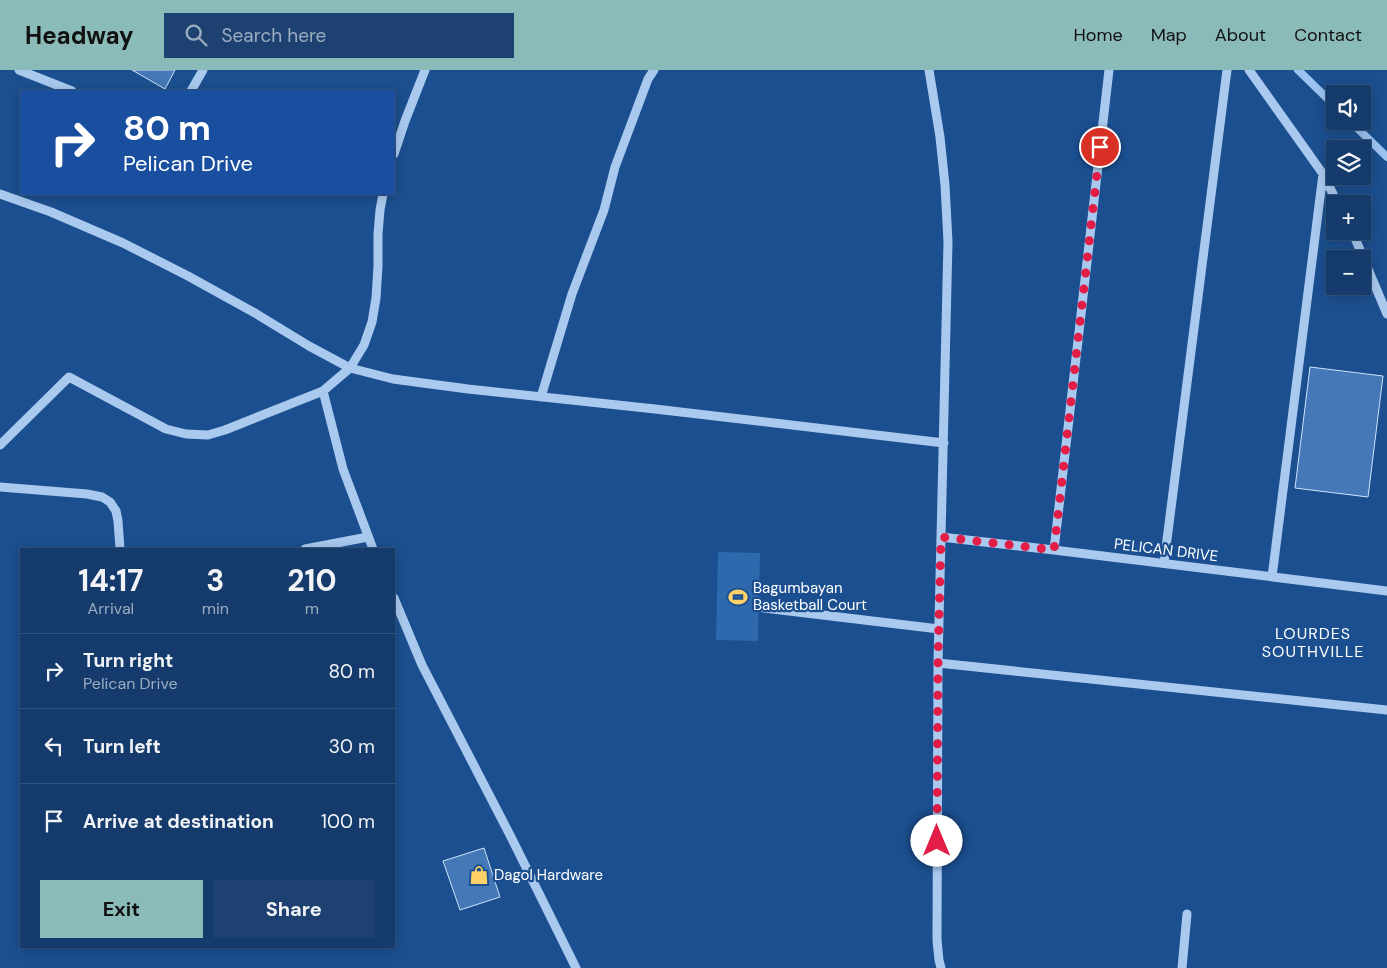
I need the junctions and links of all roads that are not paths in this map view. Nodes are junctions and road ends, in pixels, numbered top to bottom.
1 (19, 70) edge
2 (203, 70) edge
3 (425, 70) edge
4 (654, 70) edge
5 (929, 70) edge
6 (1109, 70) edge
7 (1227, 70) edge
8 (1249, 70) edge
9 (69, 90) edge
10 (192, 90) edge
11 (395, 151) edge
12 (1323, 174) junction
13 (0, 194) edge
14 (383, 195) edge
15 (1334, 195) edge
16 (1356, 240) edge
17 (1387, 314) edge
18 (350, 368) junction
19 (323, 391) junction
20 (542, 397) junction
21 (944, 443) junction
22 (0, 445) edge
23 (0, 487) edge
24 (368, 537) junction
25 (941, 537) junction
26 (120, 548) edge
27 (310, 548) edge
28 (373, 548) edge
29 (1054, 550) junction
30 (1164, 563) junction
31 (1272, 577) junction
32 (1387, 591) edge
33 (395, 600) edge
34 (764, 608) dead end
35 (939, 630) junction
36 (938, 662) junction
37 (1387, 710) edge
38 (1187, 914) dead end
39 (576, 968) edge
40 (941, 968) edge
41 (1182, 968) edge

1 - 9 street
2 - 10 street
3 - 11 street
4 - 20 street
5 - 21 street
6 - 29 street
7 - 30 street
8 - 12 street
12 - 15 street
12 - 31 street
13 - 18 street
14 - 18 street
16 - 17 street
18 - 19 street
18 - 20 street
19 - 22 street
19 - 24 street
20 - 21 street
21 - 25 street
23 - 26 street
24 - 27 street
24 - 28 street
25 - 29 street, PELICAN DRIVE
25 - 35 street
29 - 30 street, PELICAN DRIVE
30 - 31 street, PELICAN DRIVE
31 - 32 street, PELICAN DRIVE
33 - 39 street
34 - 35 street
35 - 36 street
36 - 37 street
36 - 40 street
38 - 41 street

